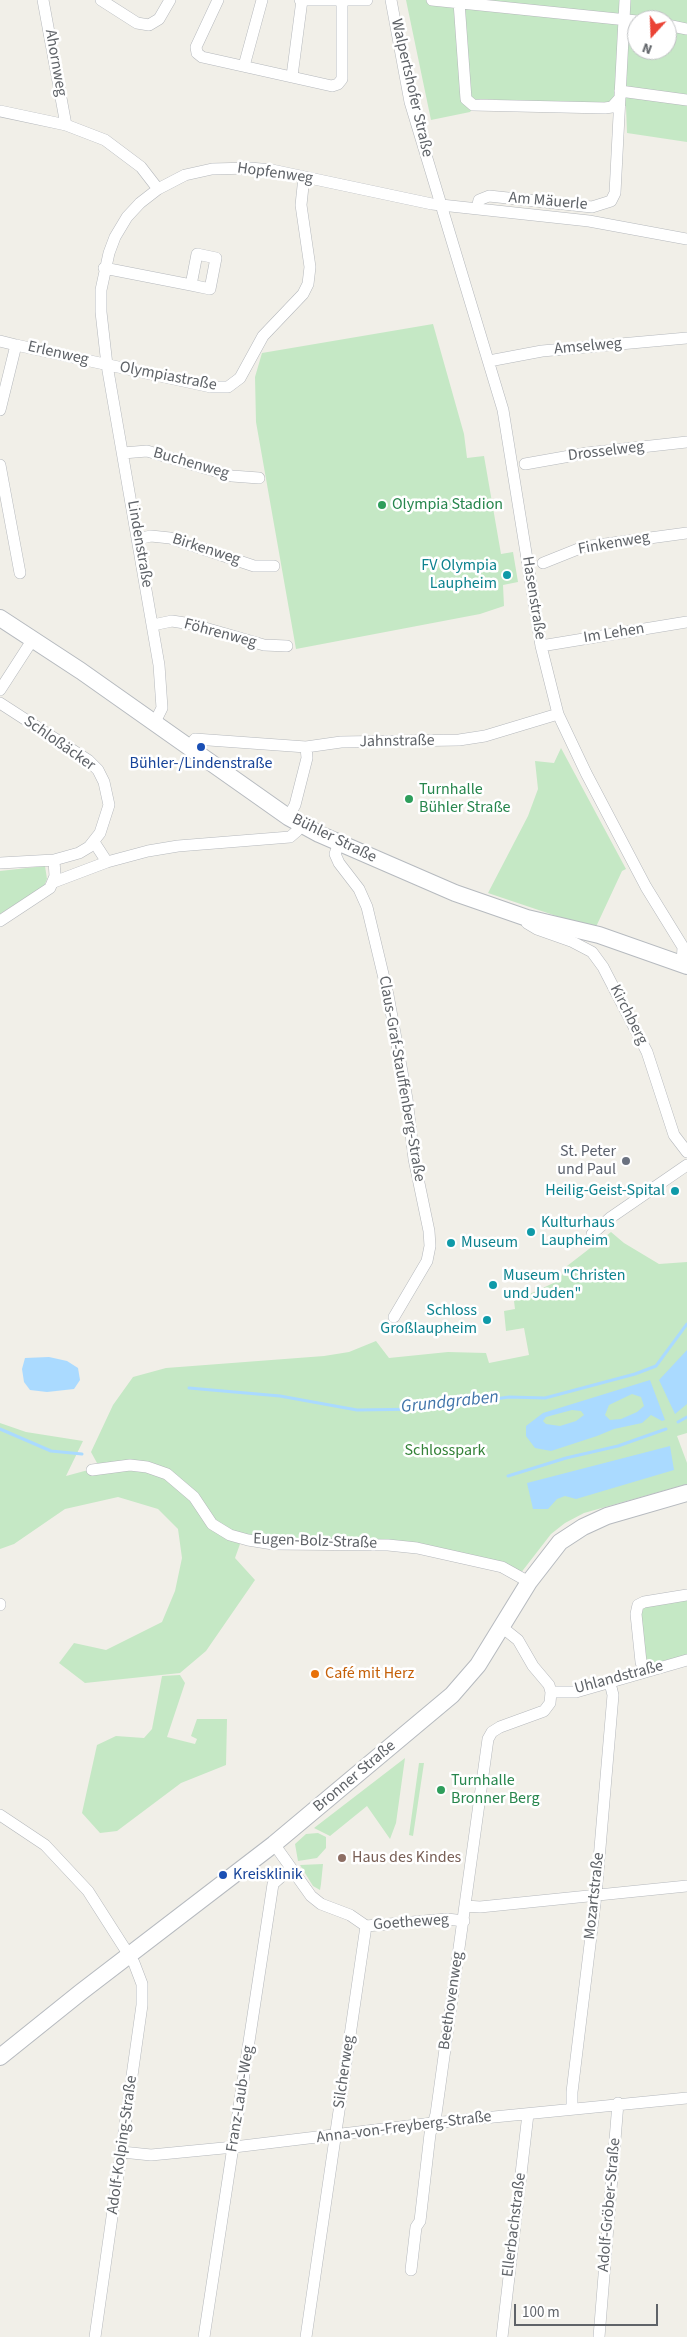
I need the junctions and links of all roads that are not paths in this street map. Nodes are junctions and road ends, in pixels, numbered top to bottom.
1 (44, 0) edge
2 (101, 0) edge
3 (170, 0) edge
4 (218, 0) edge
5 (262, 0) edge
6 (301, 0) edge
7 (367, 0) edge
8 (391, 0) edge
9 (432, 0) edge
10 (625, 0) edge
11 (342, 1) edge
12 (459, 2) junction
13 (624, 19) junction
14 (627, 19) edge
15 (244, 66) junction
16 (292, 76) junction
17 (620, 95) junction
18 (687, 100) edge
19 (0, 111) edge
20 (66, 125) junction
21 (304, 177) junction
22 (158, 189) junction
23 (439, 204) junction
24 (477, 209) junction
25 (687, 238) edge
26 (104, 268) junction
27 (191, 285) dead end
28 (687, 338) edge
29 (0, 341) edge
30 (16, 345) junction
31 (489, 361) junction
32 (107, 365) junction
33 (0, 410) edge
34 (687, 442) edge
35 (123, 453) junction
36 (0, 464) edge
37 (525, 464) dead end
38 (259, 478) dead end
39 (687, 533) edge
40 (137, 539) junction
41 (543, 563) dead end
42 (274, 566) dead end
43 (20, 573) dead end
44 (0, 618) edge
45 (687, 622) edge
46 (153, 625) junction
47 (33, 639) junction
48 (287, 646) dead end
49 (541, 646) junction
50 (0, 690) edge
51 (0, 703) edge
52 (558, 714) junction
53 (155, 722) junction
54 (190, 746) junction
55 (306, 747) junction
56 (295, 821) junction
57 (94, 842) junction
58 (339, 843) junction
59 (54, 860) junction
60 (107, 862) junction
61 (0, 863) edge
62 (54, 882) junction
63 (527, 918) junction
64 (0, 921) edge
65 (685, 965) edge
66 (687, 1152) edge
67 (687, 1165) edge
68 (592, 1234) dead end
69 (394, 1317) dead end
70 (92, 1470) dead end
71 (687, 1492) edge
72 (530, 1582) junction
73 (687, 1595) edge
74 (503, 1628) junction
75 (687, 1660) edge
76 (644, 1672) junction
77 (610, 1683) junction
78 (551, 1692) junction
79 (492, 1732) joint
80 (0, 1815) edge
81 (274, 1844) junction
82 (291, 1868) junction
83 (687, 1886) edge
84 (596, 1895) junction
85 (466, 1906) junction
86 (464, 1921) junction
87 (366, 1926) junction
88 (129, 1956) junction
89 (0, 2057) edge
90 (687, 2098) edge
91 (618, 2103) junction
92 (572, 2109) junction
93 (528, 2114) junction
94 (433, 2123) junction
95 (336, 2136) junction
96 (234, 2147) junction
97 (122, 2152) junction
98 (410, 2270) dead end
99 (96, 2337) edge
100 (204, 2337) edge
101 (306, 2337) edge
102 (502, 2337) edge
103 (599, 2337) edge

1 - 20 street, Ahornweg
2 - 3 street
4 - 15 street
5 - 15 street
6 - 11 street
6 - 16 street
7 - 11 street
8 - 23 street, Walpertshofer Straße
9 - 12 street
10 - 13 street
11 - 16 street
12 - 13 street
12 - 17 street
13 - 14 street
13 - 17 street
15 - 16 street
17 - 18 street
17 - 24 street, Am Mäuerle
19 - 20 street, Ahornweg
20 - 22 street, Ahornweg
21 - 22 street, Hopfenweg
21 - 23 street, Hopfenweg
21 - 32 street, Olympiastraße
22 - 26 street, Hopfenweg
23 - 24 street, Am Mäuerle
23 - 31 street, Hasenstraße
24 - 25 street, Am Mäuerle
26 - 27 street
26 - 32 street, Hopfenweg
28 - 31 street, Amselweg
29 - 30 street
30 - 32 street, Erlenweg
30 - 33 street, Erlenweg
31 - 49 street, Hasenstraße
32 - 35 street, Lindenstraße
34 - 37 street, Drosselweg
35 - 38 street, Buchenweg
35 - 40 street, Lindenstraße
36 - 43 street
39 - 41 street, Finkenweg
40 - 42 street, Birkenweg
40 - 46 street, Lindenstraße
44 - 47 street, Bühler Straße
45 - 49 street, Im Lehen
46 - 48 street, Föhrenweg
46 - 53 street, Lindenstraße
47 - 50 street
47 - 53 street, Bühler Straße
49 - 52 street, Hasenstraße
51 - 57 street, Schloßäcker
52 - 55 street, Jahnstraße
52 - 65 street, Hasenstraße
53 - 54 street, Bühler Straße
54 - 55 street, Jahnstraße
54 - 56 street, Bühler Straße
55 - 56 street
56 - 58 street, Bühler Straße
56 - 60 street
57 - 59 street
57 - 60 street
58 - 63 street, Bühler Straße
58 - 69 street, Claus-Graf-Stauffenberg-Straße
59 - 61 street
59 - 62 street
60 - 62 street
62 - 64 street
63 - 65 street, Bühler Straße
63 - 66 street, Kirchberg
67 - 68 street
70 - 72 street, Eugen-Bolz-Straße
71 - 72 street, Bronner Straße
72 - 74 street, Bronner Straße
73 - 76 street
74 - 78 street, Uhlandstraße
74 - 81 street, Bronner Straße
75 - 76 street, Uhlandstraße
76 - 77 street, Uhlandstraße
77 - 78 street, Uhlandstraße
77 - 84 street, Mozartstraße
78 - 79 street, Uhlandstraße
79 - 85 street, Beethovenweg
80 - 88 street, Adolf-Kolping-Straße
81 - 82 street, Goetheweg
81 - 88 street, Bronner Straße
82 - 87 street, Goetheweg
82 - 96 street, Franz-Laub-Weg
83 - 84 street, Goetheweg
84 - 85 street, Goetheweg
84 - 92 street, Mozartstraße
85 - 86 street, Beethovenweg
86 - 87 street, Goetheweg
86 - 94 street, Beethovenweg
87 - 95 street, Silcherweg
88 - 89 street, Bronner Straße
88 - 97 street, Adolf-Kolping-Straße
90 - 91 street, Anna-von-Freyberg-Straße
91 - 92 street, Anna-von-Freyberg-Straße
91 - 103 street, Adolf-Gröber-Straße
92 - 93 street, Anna-von-Freyberg-Straße
93 - 94 street, Anna-von-Freyberg-Straße
93 - 102 street, Ellerbachstraße
94 - 95 street, Anna-von-Freyberg-Straße
94 - 98 street, Beethovenweg
95 - 96 street, Anna-von-Freyberg-Straße
95 - 101 street, Silcherweg
96 - 97 street, Anna-von-Freyberg-Straße
96 - 100 street, Franz-Laub-Weg
97 - 99 street, Adolf-Kolping-Straße

